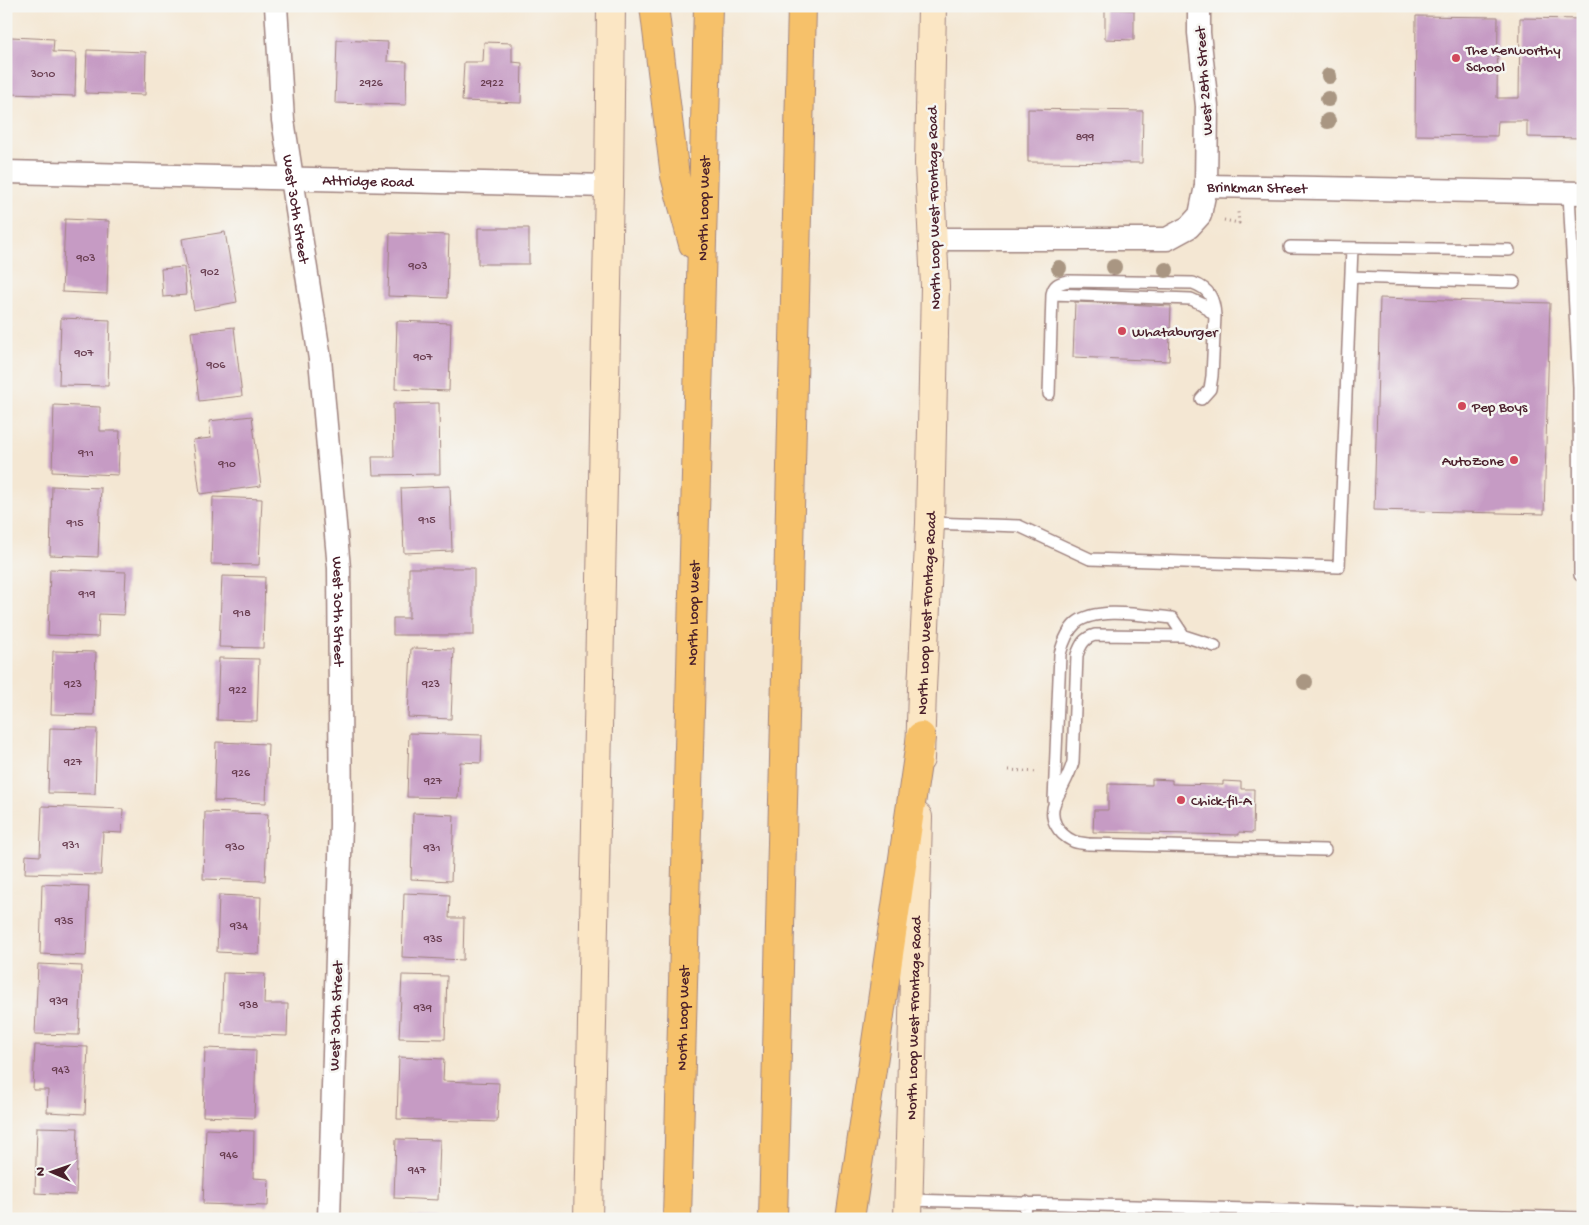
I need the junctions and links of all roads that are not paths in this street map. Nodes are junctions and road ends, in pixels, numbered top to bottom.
1 (276, 6) edge
2 (611, 6) edge
3 (654, 6) edge
4 (708, 6) edge
5 (802, 6) edge
6 (932, 6) edge
7 (1199, 6) edge
8 (6, 172) edge
9 (291, 179) junction
10 (609, 186) junction
11 (1206, 186) junction
12 (1576, 193) edge
13 (932, 239) junction
14 (1290, 247) dead end
15 (1352, 248) junction
16 (1509, 250) dead end
17 (701, 274) junction
18 (1351, 277) junction
19 (1514, 282) dead end
20 (1049, 394) dead end
21 (1201, 399) dead end
22 (930, 523) junction
23 (1580, 576) dead end
24 (1184, 636) junction
25 (1215, 646) dead end
26 (921, 736) junction
27 (1054, 804) junction
28 (1325, 850) dead end
29 (1026, 1202) junction
30 (908, 1209) edge
31 (1583, 1218) edge
32 (329, 1219) edge
33 (588, 1219) edge
34 (677, 1219) edge
35 (773, 1219) edge
36 (850, 1219) edge
37 (1025, 1219) edge

1 - 9 street, West 30th Street
2 - 10 main road
3 - 17 highway
4 - 17 highway, North Loop West
5 - 35 highway
6 - 13 main road, North Loop West Frontage Road
7 - 11 street, West 28th Street
8 - 9 street, Attridge Road
9 - 10 street, Attridge Road
9 - 32 street, West 30th Street
10 - 33 main road
11 - 12 street, Brinkman Street
11 - 13 street, Brinkman Street
12 - 23 lane
13 - 22 main road, North Loop West Frontage Road
14 - 15 lane
15 - 16 lane
15 - 18 lane
17 - 34 highway, North Loop West
18 - 19 lane
18 - 22 lane
20 - 21 lane
22 - 26 main road, North Loop West Frontage Road
24 - 25 lane
24 - 27 lane
24 - 27 lane
26 - 30 main road, North Loop West Frontage Road
26 - 36 highway
27 - 28 lane
29 - 30 lane
29 - 31 lane
29 - 37 lane

